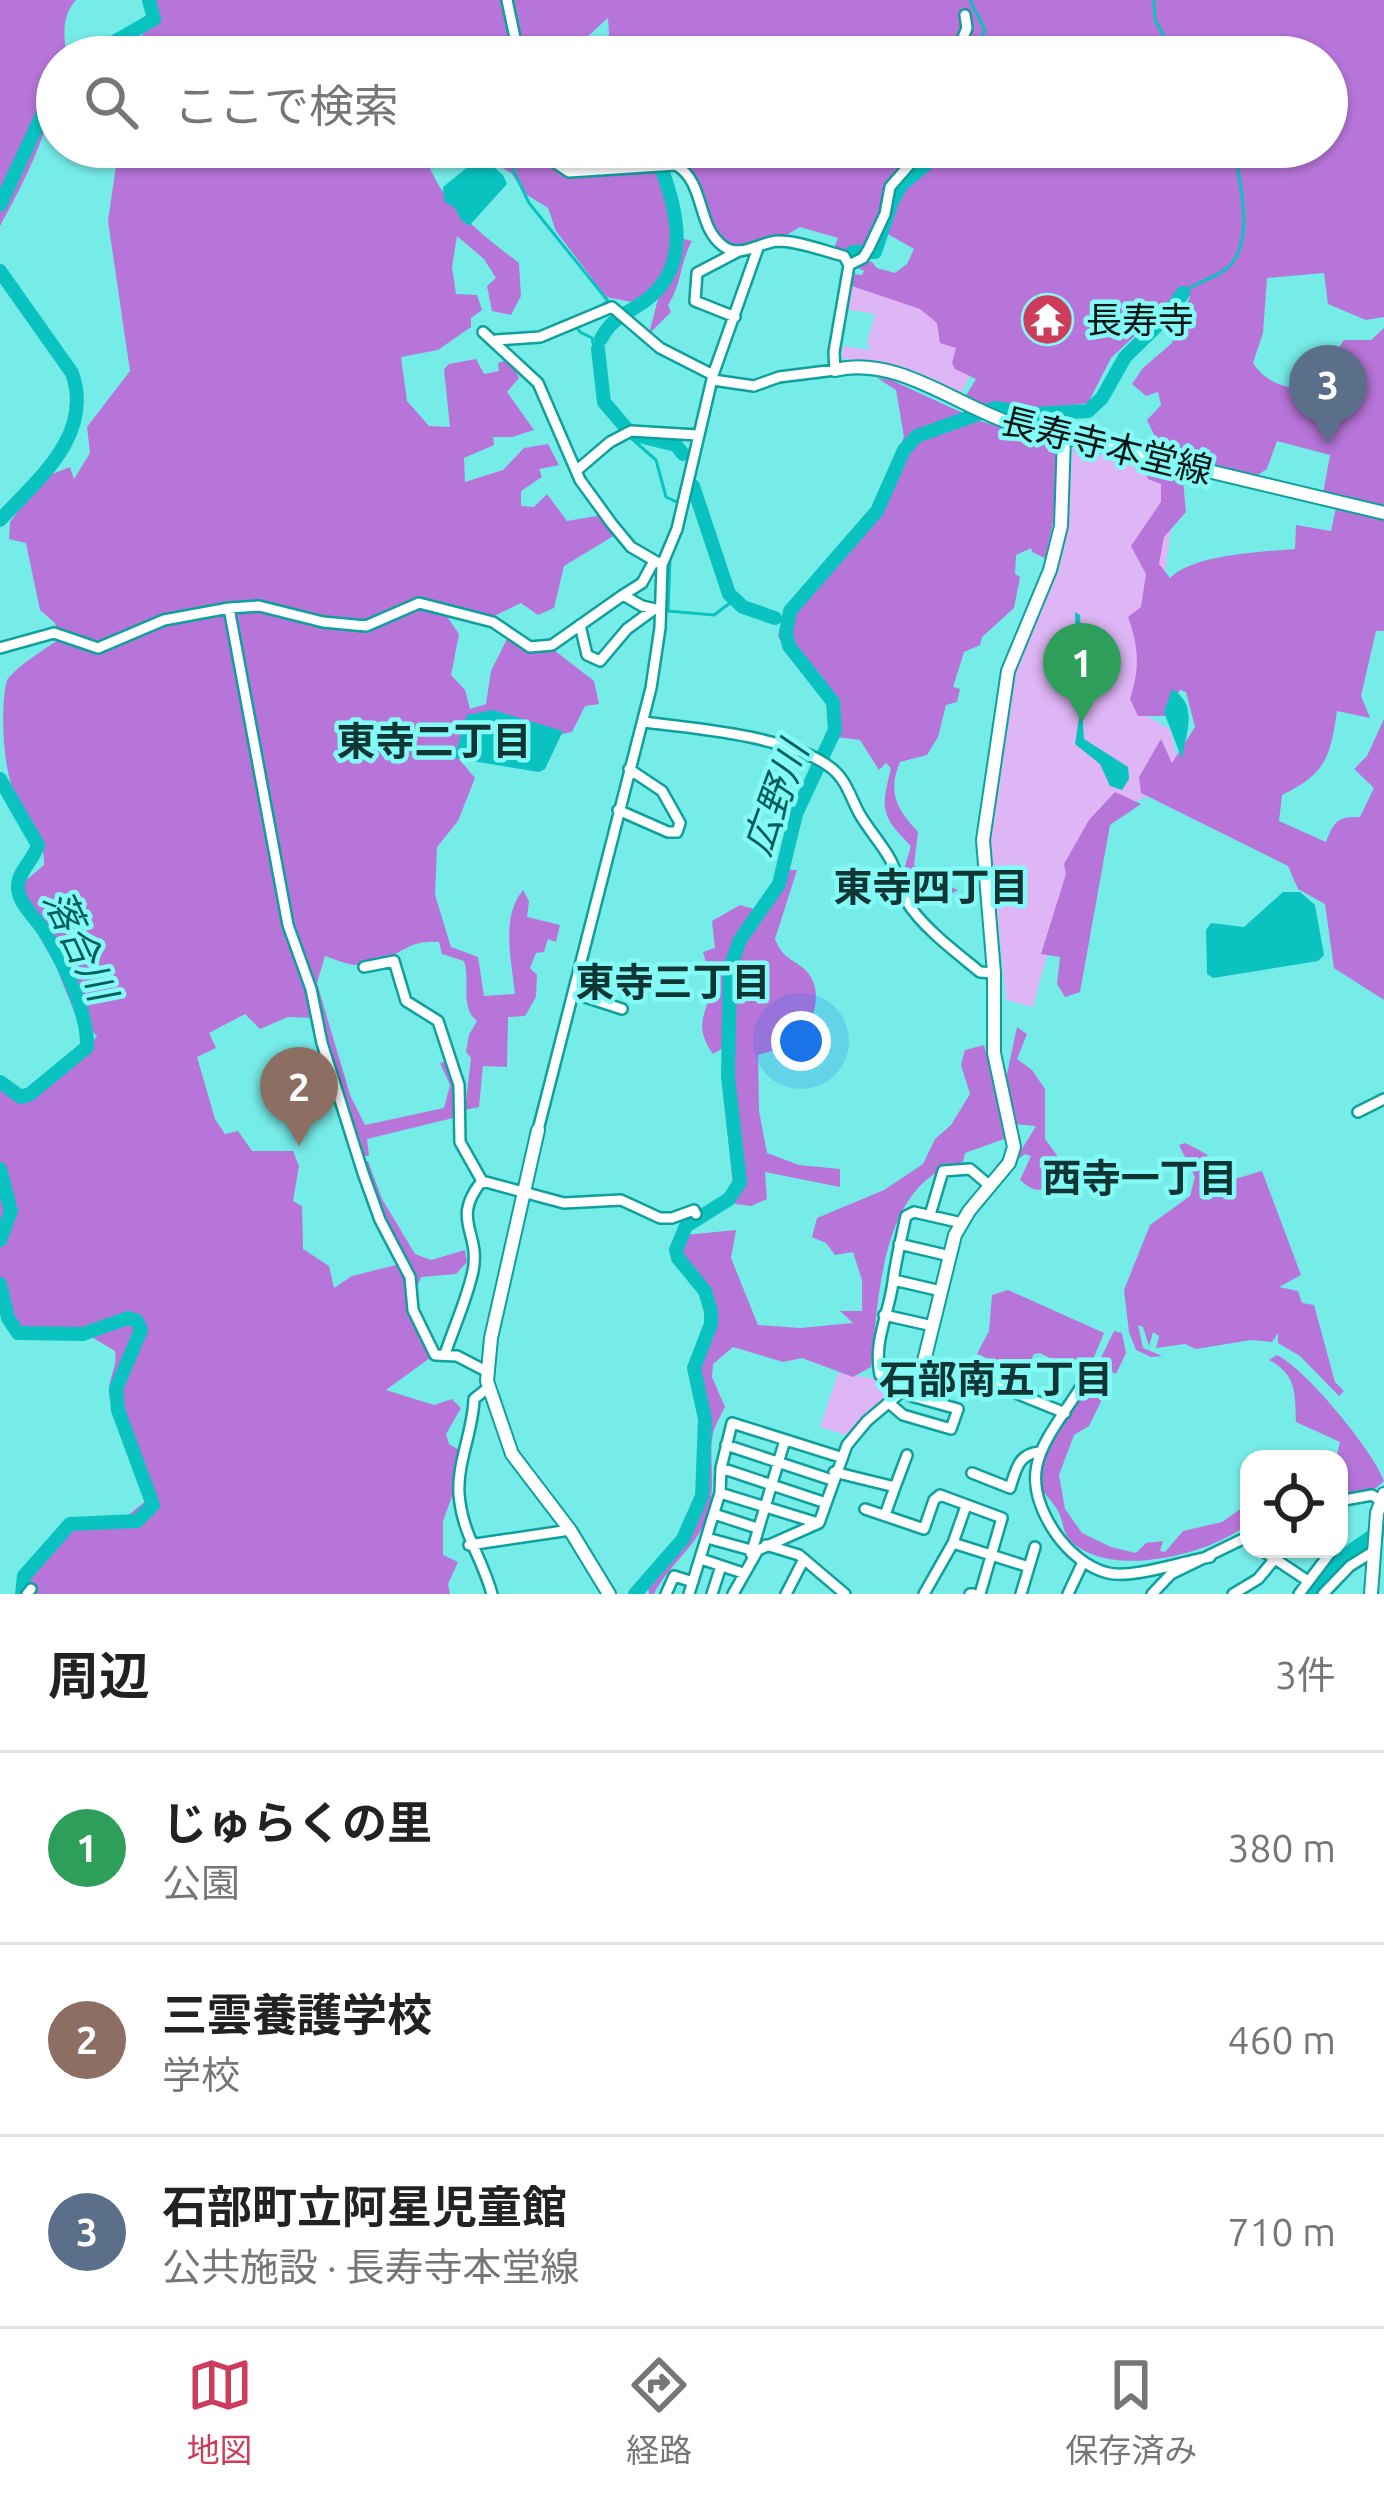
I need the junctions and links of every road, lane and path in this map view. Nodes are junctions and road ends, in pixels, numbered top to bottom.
1 (507, 0) edge
2 (965, 15) dead end
3 (515, 36) edge
4 (964, 36) edge
5 (563, 168) edge
6 (643, 168) edge
7 (682, 168) edge
8 (907, 168) edge
9 (758, 248) junction
10 (737, 251) junction
11 (849, 266) junction
12 (735, 316) junction
13 (483, 332) dead end
14 (496, 340) junction
15 (835, 370) junction
16 (713, 378) junction
17 (697, 435) junction
18 (1064, 437) junction
19 (576, 471) junction
20 (1384, 513) edge
21 (658, 563) junction
22 (623, 595) junction
23 (229, 608) junction
24 (657, 610) junction
25 (580, 625) junction
26 (0, 648) edge
27 (643, 722) junction
28 (629, 769) junction
29 (618, 810) junction
30 (364, 967) dead end
31 (994, 973) junction
32 (573, 993) junction
33 (622, 1010) dead end
34 (1384, 1099) edge
35 (1358, 1112) dead end
36 (538, 1130) joint
37 (482, 1181) junction
38 (990, 1186) junction
39 (525, 1190) junction
40 (696, 1214) dead end
41 (929, 1215) junction
42 (962, 1222) junction
43 (899, 1244) junction
44 (950, 1256) junction
45 (894, 1280) junction
46 (941, 1291) junction
47 (884, 1315) junction
48 (932, 1326) junction
49 (445, 1354) junction
50 (486, 1371) junction
51 (1084, 1382) dead end
52 (991, 1383) dead end
53 (489, 1388) junction
54 (906, 1388) junction
55 (889, 1403) junction
56 (1065, 1413) junction
57 (785, 1440) junction
58 (726, 1445) junction
59 (1039, 1452) junction
60 (907, 1455) dead end
61 (840, 1457) junction
62 (778, 1462) junction
63 (721, 1468) junction
64 (972, 1473) dead end
65 (833, 1476) junction
66 (771, 1484) junction
67 (896, 1487) junction
68 (720, 1493) junction
69 (1348, 1499) edge
70 (1383, 1499) edge
71 (826, 1503) junction
72 (764, 1506) junction
73 (966, 1506) junction
74 (865, 1509) dead end
75 (714, 1514) junction
76 (885, 1515) junction
77 (818, 1523) junction
78 (757, 1528) junction
79 (570, 1530) junction
80 (707, 1538) junction
81 (1375, 1539) junction
82 (1240, 1540) edge
83 (953, 1543) junction
84 (469, 1544) junction
85 (766, 1545) junction
86 (1035, 1547) dead end
87 (750, 1555) junction
88 (992, 1556) junction
89 (1210, 1557) junction
90 (804, 1558) junction
91 (1270, 1558) edge
92 (1326, 1558) edge
93 (700, 1559) junction
94 (1273, 1561) junction
95 (1083, 1562) junction
96 (721, 1566) junction
97 (1029, 1567) junction
98 (743, 1573) junction
99 (1308, 1581) junction
100 (693, 1582) junction
101 (491, 1594) edge
102 (609, 1594) edge
103 (666, 1594) edge
104 (689, 1594) edge
105 (712, 1594) edge
106 (734, 1594) edge
107 (786, 1594) edge
108 (845, 1594) edge
109 (924, 1594) edge
110 (974, 1594) edge
111 (1021, 1594) edge
112 (1068, 1594) edge
113 (1152, 1594) edge
114 (1233, 1594) edge
115 (1299, 1594) edge
116 (1323, 1594) edge
117 (1371, 1594) edge

1 - 3 street
2 - 4 street
5 - 6 street
7 - 10 street
8 - 11 street
9 - 10 street
9 - 11 street
9 - 12 street
10 - 12 street
11 - 15 street
12 - 16 street
13 - 14 street
14 - 16 street
14 - 19 street
15 - 16 street
15 - 18 street, 長寿寺本堂線
16 - 17 street
17 - 19 street
17 - 21 street
18 - 20 street, 長寿寺本堂線
18 - 31 street
19 - 21 street
21 - 22 street
21 - 24 street
22 - 24 street
22 - 25 street
23 - 25 street
23 - 26 street
23 - 49 street
24 - 25 street
24 - 27 street
27 - 28 street
27 - 31 street
28 - 29 street
28 - 29 street
29 - 32 street
30 - 37 street
31 - 38 street
32 - 33 street
32 - 36 street
34 - 35 street
36 - 39 street
37 - 39 street
37 - 49 street
38 - 41 street
38 - 42 street
39 - 40 street
39 - 50 street
41 - 42 street
41 - 43 street
42 - 44 street
43 - 44 street
43 - 45 street
44 - 46 street
45 - 46 street
45 - 47 street
46 - 48 street
47 - 48 street
47 - 54 street
48 - 54 street
49 - 50 street
50 - 53 street
51 - 56 street
52 - 56 street
53 - 79 street
53 - 84 street
54 - 55 street
54 - 55 street
55 - 61 street
56 - 59 street
57 - 58 street
57 - 61 street
57 - 62 street
58 - 62 street
58 - 63 street
59 - 64 street
59 - 95 street
60 - 67 street
61 - 65 street
62 - 65 street
62 - 66 street
63 - 66 street
63 - 68 street
65 - 67 street
65 - 71 street
66 - 71 street
66 - 72 street
67 - 76 street
68 - 72 street
68 - 75 street
69 - 70 street
70 - 81 street
71 - 77 street
72 - 77 street
72 - 78 street
73 - 76 street
73 - 83 street
73 - 88 street
74 - 76 street
75 - 78 street
75 - 80 street
77 - 85 street
78 - 87 street
79 - 84 street
79 - 102 street
80 - 87 street
80 - 93 street
81 - 116 street
81 - 117 street
82 - 89 street
83 - 88 street
83 - 109 street
84 - 101 street
85 - 87 street
85 - 90 street
86 - 97 street
87 - 98 street
88 - 97 street
88 - 110 street
89 - 95 street
89 - 113 street
90 - 107 street
90 - 108 street
91 - 94 street
92 - 99 street
93 - 96 street
93 - 100 street
94 - 99 street
94 - 114 street
95 - 112 street
96 - 98 street
96 - 105 street
97 - 111 street
98 - 106 street
99 - 115 street
100 - 103 street
100 - 104 street

